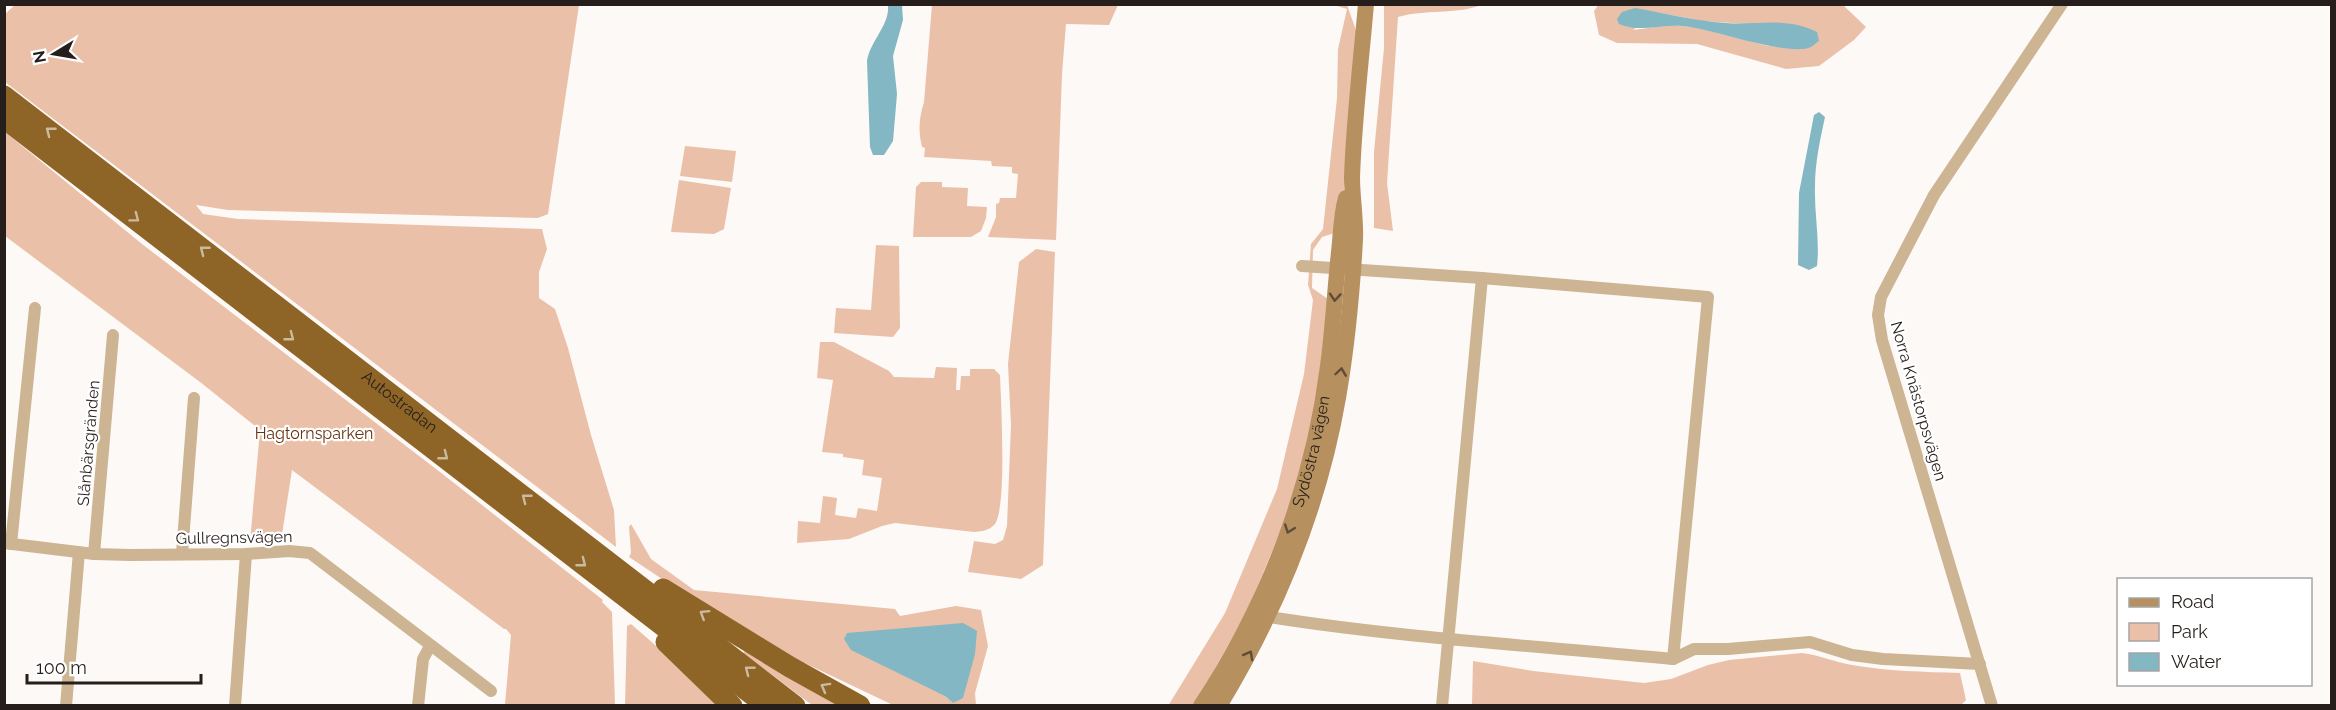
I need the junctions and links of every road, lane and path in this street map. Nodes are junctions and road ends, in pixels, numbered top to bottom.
1 (1366, 4) edge
2 (2062, 4) edge
3 (4, 96) edge
4 (4, 118) edge
5 (1302, 266) dead end
6 (1345, 268) junction
7 (1482, 278) junction
8 (35, 308) dead end
9 (113, 335) dead end
10 (194, 398) dead end
11 (573, 534) junction
12 (8, 544) edge
13 (79, 552) junction
14 (94, 554) junction
15 (182, 554) junction
16 (246, 554) junction
17 (604, 580) junction
18 (1269, 617) junction
19 (1449, 637) junction
20 (430, 646) junction
21 (1673, 659) junction
22 (1980, 664) junction
23 (491, 691) dead end
24 (66, 705) edge
25 (235, 705) edge
26 (418, 705) edge
27 (732, 705) edge
28 (767, 705) edge
29 (795, 705) edge
30 (860, 705) edge
31 (1201, 705) edge
32 (1219, 705) edge
33 (1442, 705) edge
34 (1992, 705) edge

1 - 6 main road, Sydöstra vägen
2 - 22 street, Norra Knästorpsvägen
11 -> 3 highway, Autostradan
4 -> 17 highway, Autostradan
5 - 6 street
6 - 7 street
18 -> 6 main road, Sydöstra vägen
6 -> 31 main road, Sydöstra vägen
7 - 19 street
7 - 21 street
8 - 12 street
9 - 14 street, Slånbärsgränden
10 - 15 street
29 -> 11 highway, Autostradan
30 -> 11 highway
12 - 13 street, Gullregnsvägen
13 - 14 street, Gullregnsvägen
13 - 24 street
14 - 15 street, Gullregnsvägen
15 - 16 street, Gullregnsvägen
16 - 20 street, Gullregnsvägen
16 - 25 street
17 - 27 highway
17 - 28 highway, Autostradan
18 - 19 street
32 -> 18 main road, Sydöstra vägen
19 - 21 street
19 - 33 street
20 - 23 street, Gullregnsvägen
20 - 26 street
21 - 22 street
22 - 34 street, Norra Knästorpsvägen

